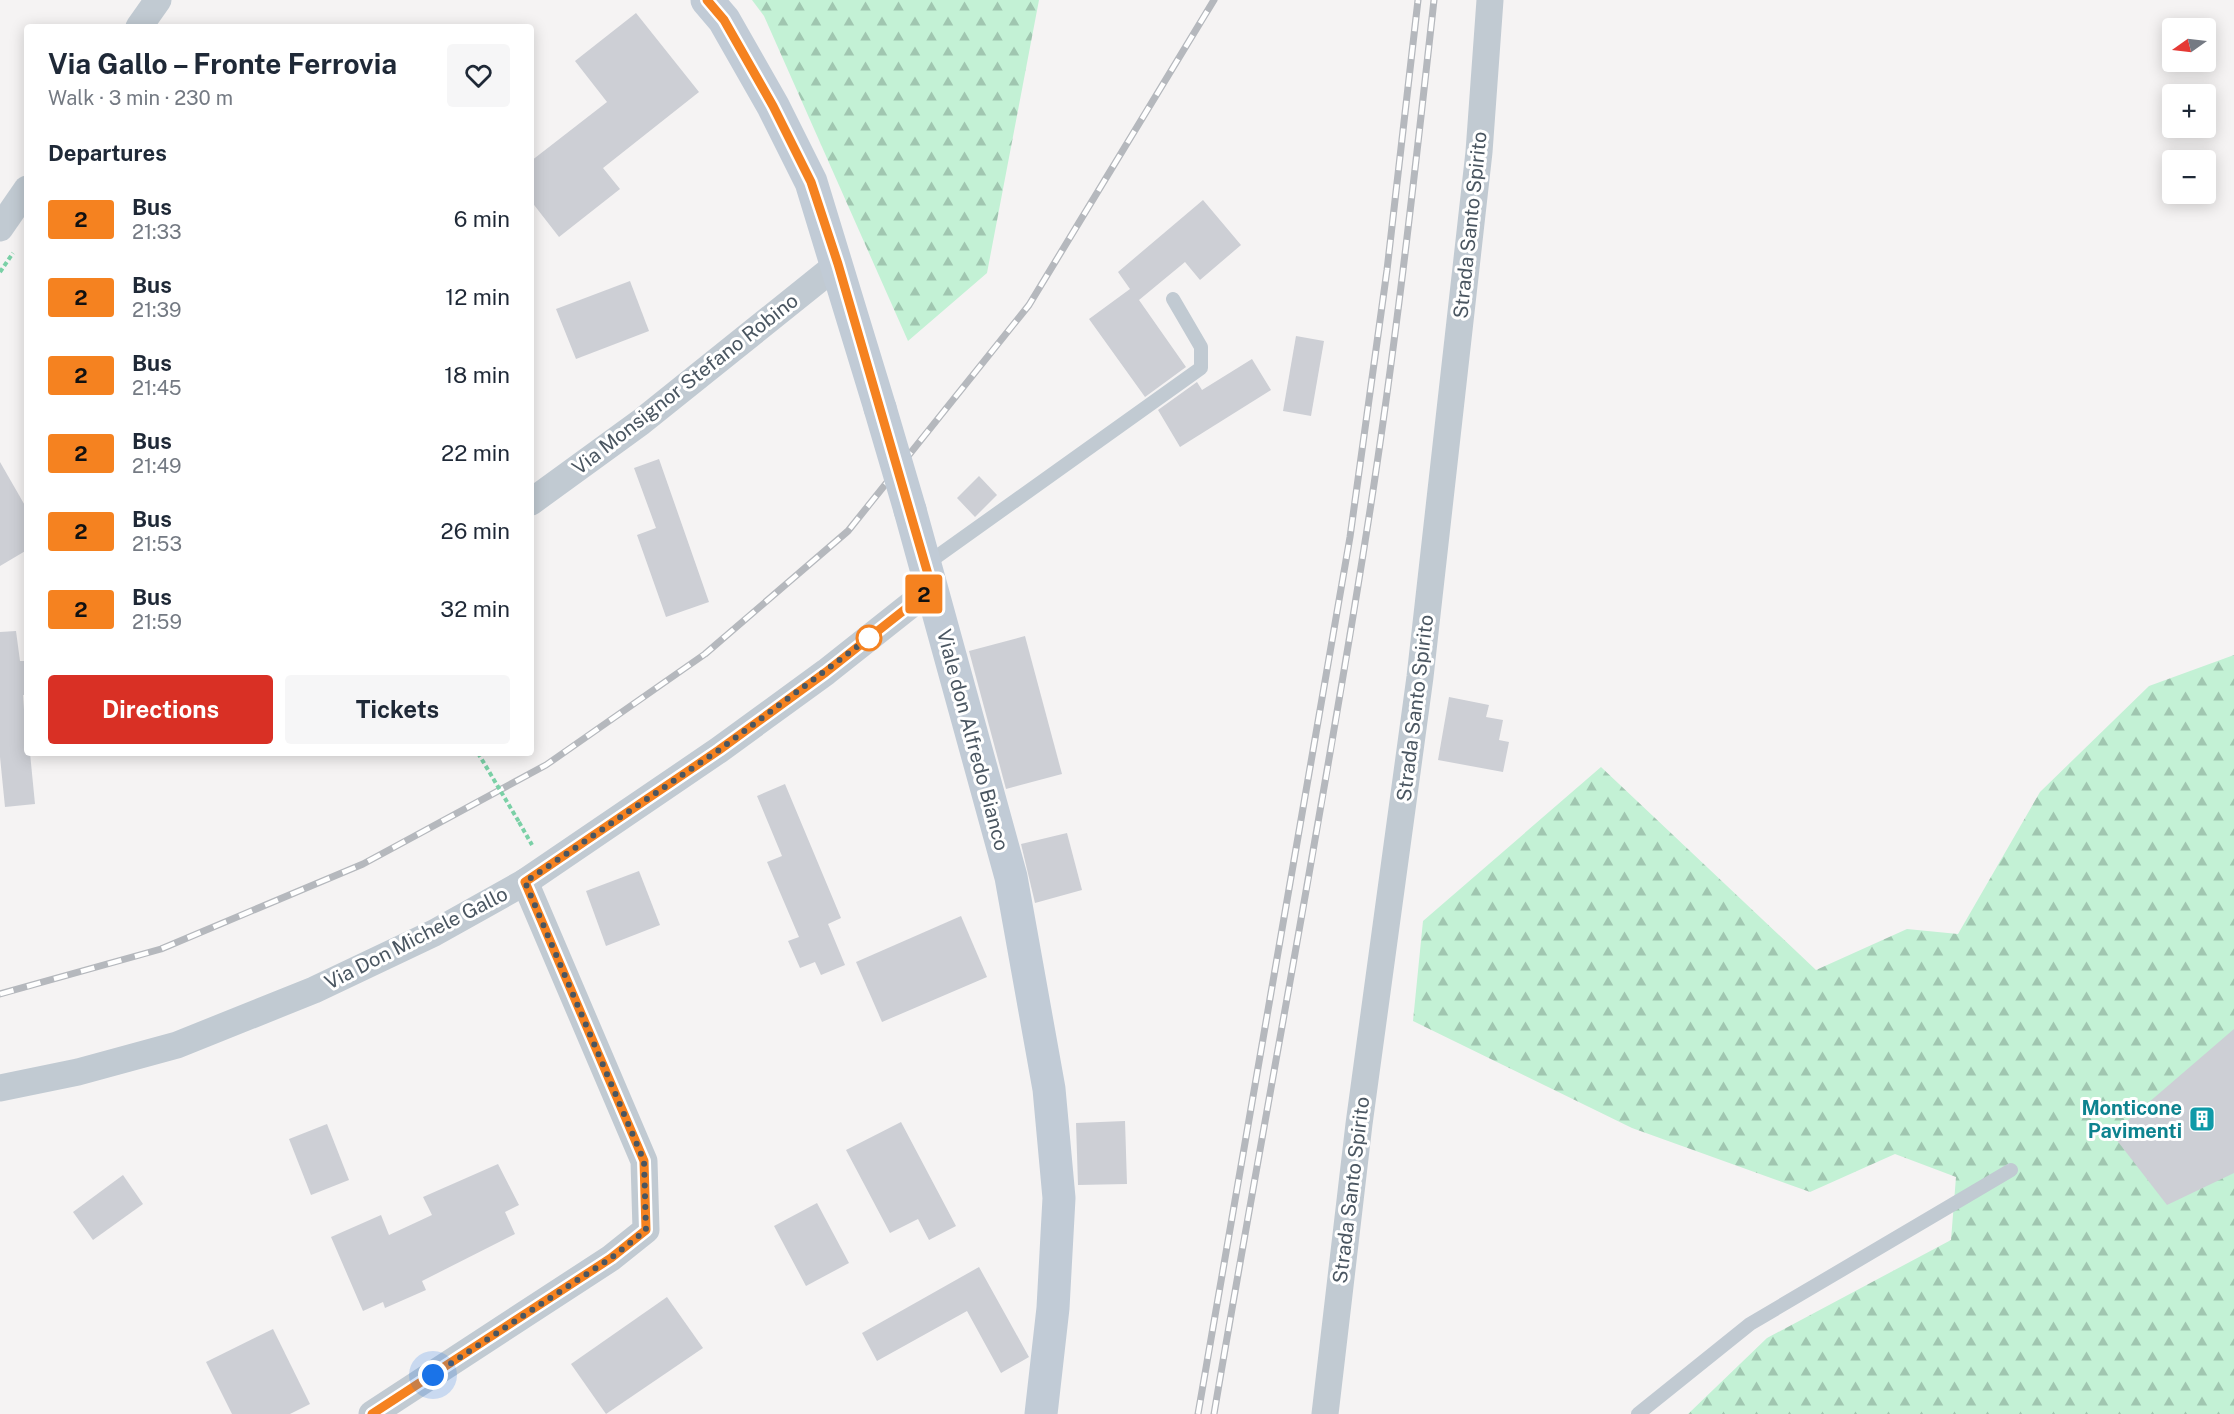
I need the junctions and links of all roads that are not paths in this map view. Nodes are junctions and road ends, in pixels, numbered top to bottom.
1 (158, 0) edge
2 (707, 0) edge
3 (1490, 0) edge
4 (141, 24) edge
5 (24, 193) edge
6 (0, 228) edge
7 (838, 264) junction
8 (1173, 299) dead end
9 (534, 499) edge
10 (928, 576) junction
11 (525, 882) junction
12 (0, 1088) edge
13 (2011, 1170) dead end
14 (372, 1414) edge
15 (1041, 1414) edge
16 (1325, 1414) edge
17 (1638, 1414) edge

1 - 4 street
2 - 7 street, Viale don Alfredo Bianco
3 - 16 street, Strada Santo Spirito
5 - 6 street
7 - 9 street, Via Monsignor Stefano Robino
7 - 10 street, Viale don Alfredo Bianco, bridge
8 - 10 lane
10 - 11 street, Via Don Michele Gallo
10 - 15 street, Viale don Alfredo Bianco
11 - 12 street, Via Don Michele Gallo
11 - 14 street
13 - 17 lane

